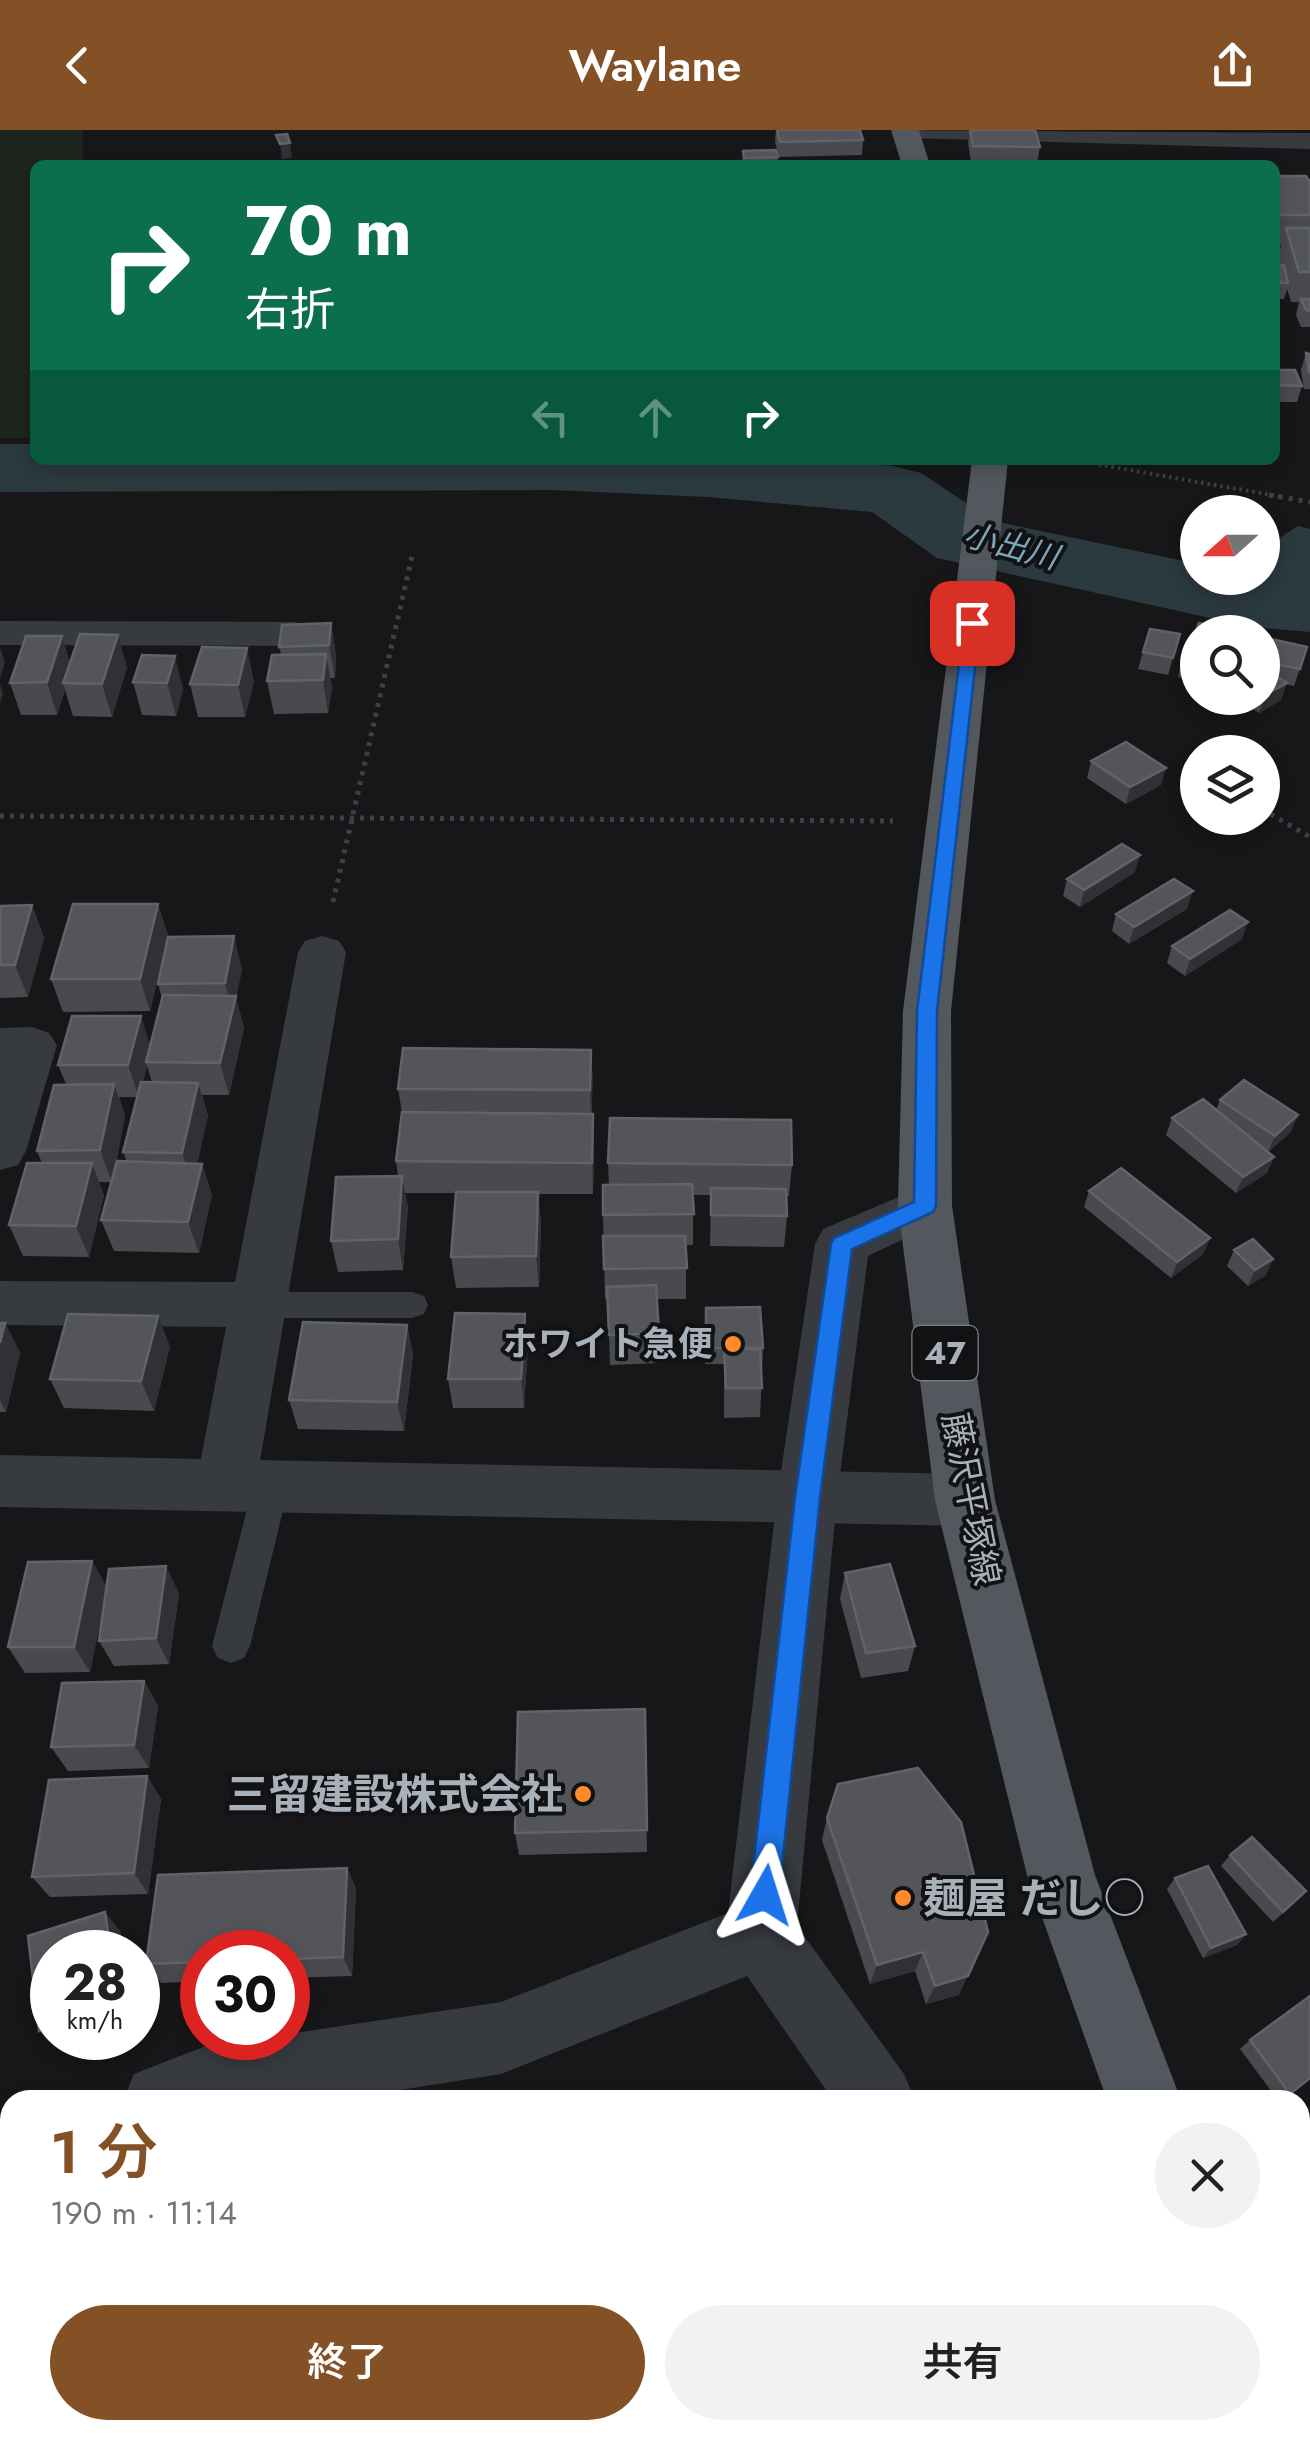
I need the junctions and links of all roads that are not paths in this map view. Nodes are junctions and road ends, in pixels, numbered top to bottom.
1 (906, 130) edge
2 (1310, 141) edge
3 (915, 160) edge
4 (989, 465) edge
5 (0, 633) edge
6 (295, 634) edge
7 (322, 952) road end
8 (0, 1046) edge
9 (0, 1151) edge
10 (925, 1206) junction
11 (0, 1303) edge
12 (258, 1305) junction
13 (412, 1305) dead end
14 (0, 1481) edge
15 (248, 1486) junction
16 (808, 1498) junction
17 (965, 1500) junction
18 (231, 1646) dead end
19 (760, 1934) junction
20 (216, 2090) edge
21 (871, 2090) edge
22 (1140, 2090) edge

1 - 2 street
1 - 3 main road
4 - 10 main road, 藤沢平塚線 / 47
5 - 6 street
7 - 12 street
8 - 9 street
10 - 16 street
10 - 17 main road, 藤沢平塚線 / 47
11 - 12 street
12 - 13 lane
12 - 15 street
14 - 15 street
15 - 16 street
15 - 18 lane
16 - 17 street
16 - 19 street
17 - 22 main road, 藤沢平塚線 / 47
19 - 20 street
19 - 21 street

